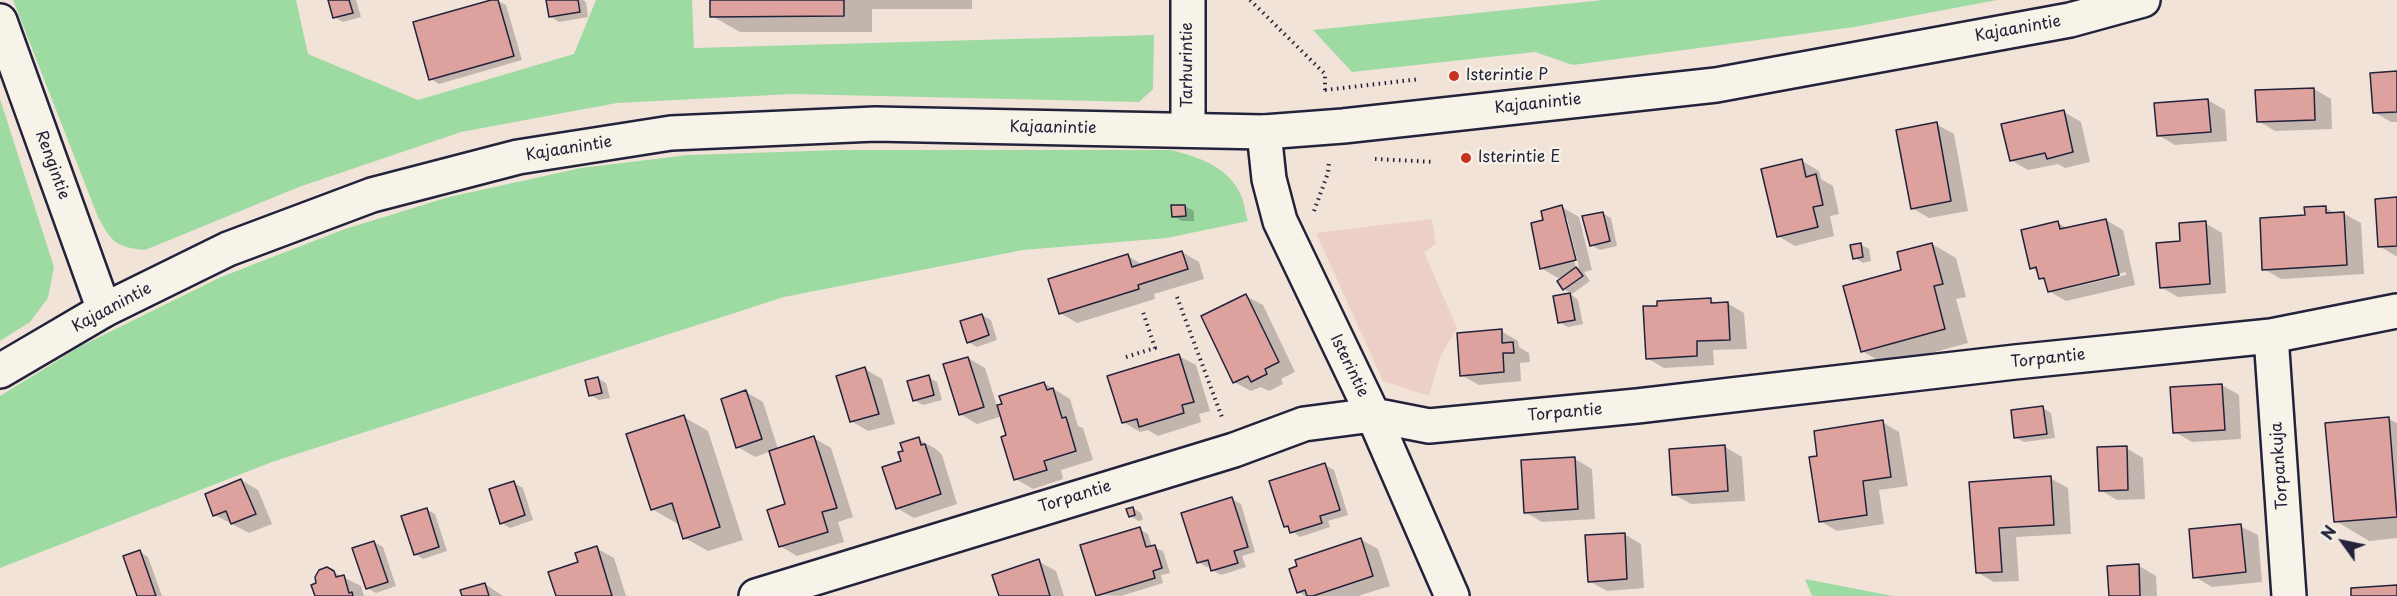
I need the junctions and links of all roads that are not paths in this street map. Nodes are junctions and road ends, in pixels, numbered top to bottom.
1 (1188, 0) edge
2 (2143, 0) edge
3 (0, 21) edge
4 (1188, 130) junction
5 (1264, 132) junction
6 (104, 310) junction
7 (2397, 311) edge
8 (2271, 336) junction
9 (0, 371) edge
10 (1373, 415) junction
11 (756, 596) edge
12 (1452, 596) edge
13 (2289, 596) edge

1 - 4 street, Tarhurintie
2 - 5 street, Kajaanintie
3 - 6 street, Rengintie
4 - 5 street, Kajaanintie
4 - 6 street, Kajaanintie
5 - 10 street, Isterintie
6 - 9 street, Kajaanintie
7 - 8 street, Torpantie
8 - 10 street, Torpantie
8 - 13 street, Torpankuja
10 - 11 street, Torpantie
10 - 12 street, Isterintie

